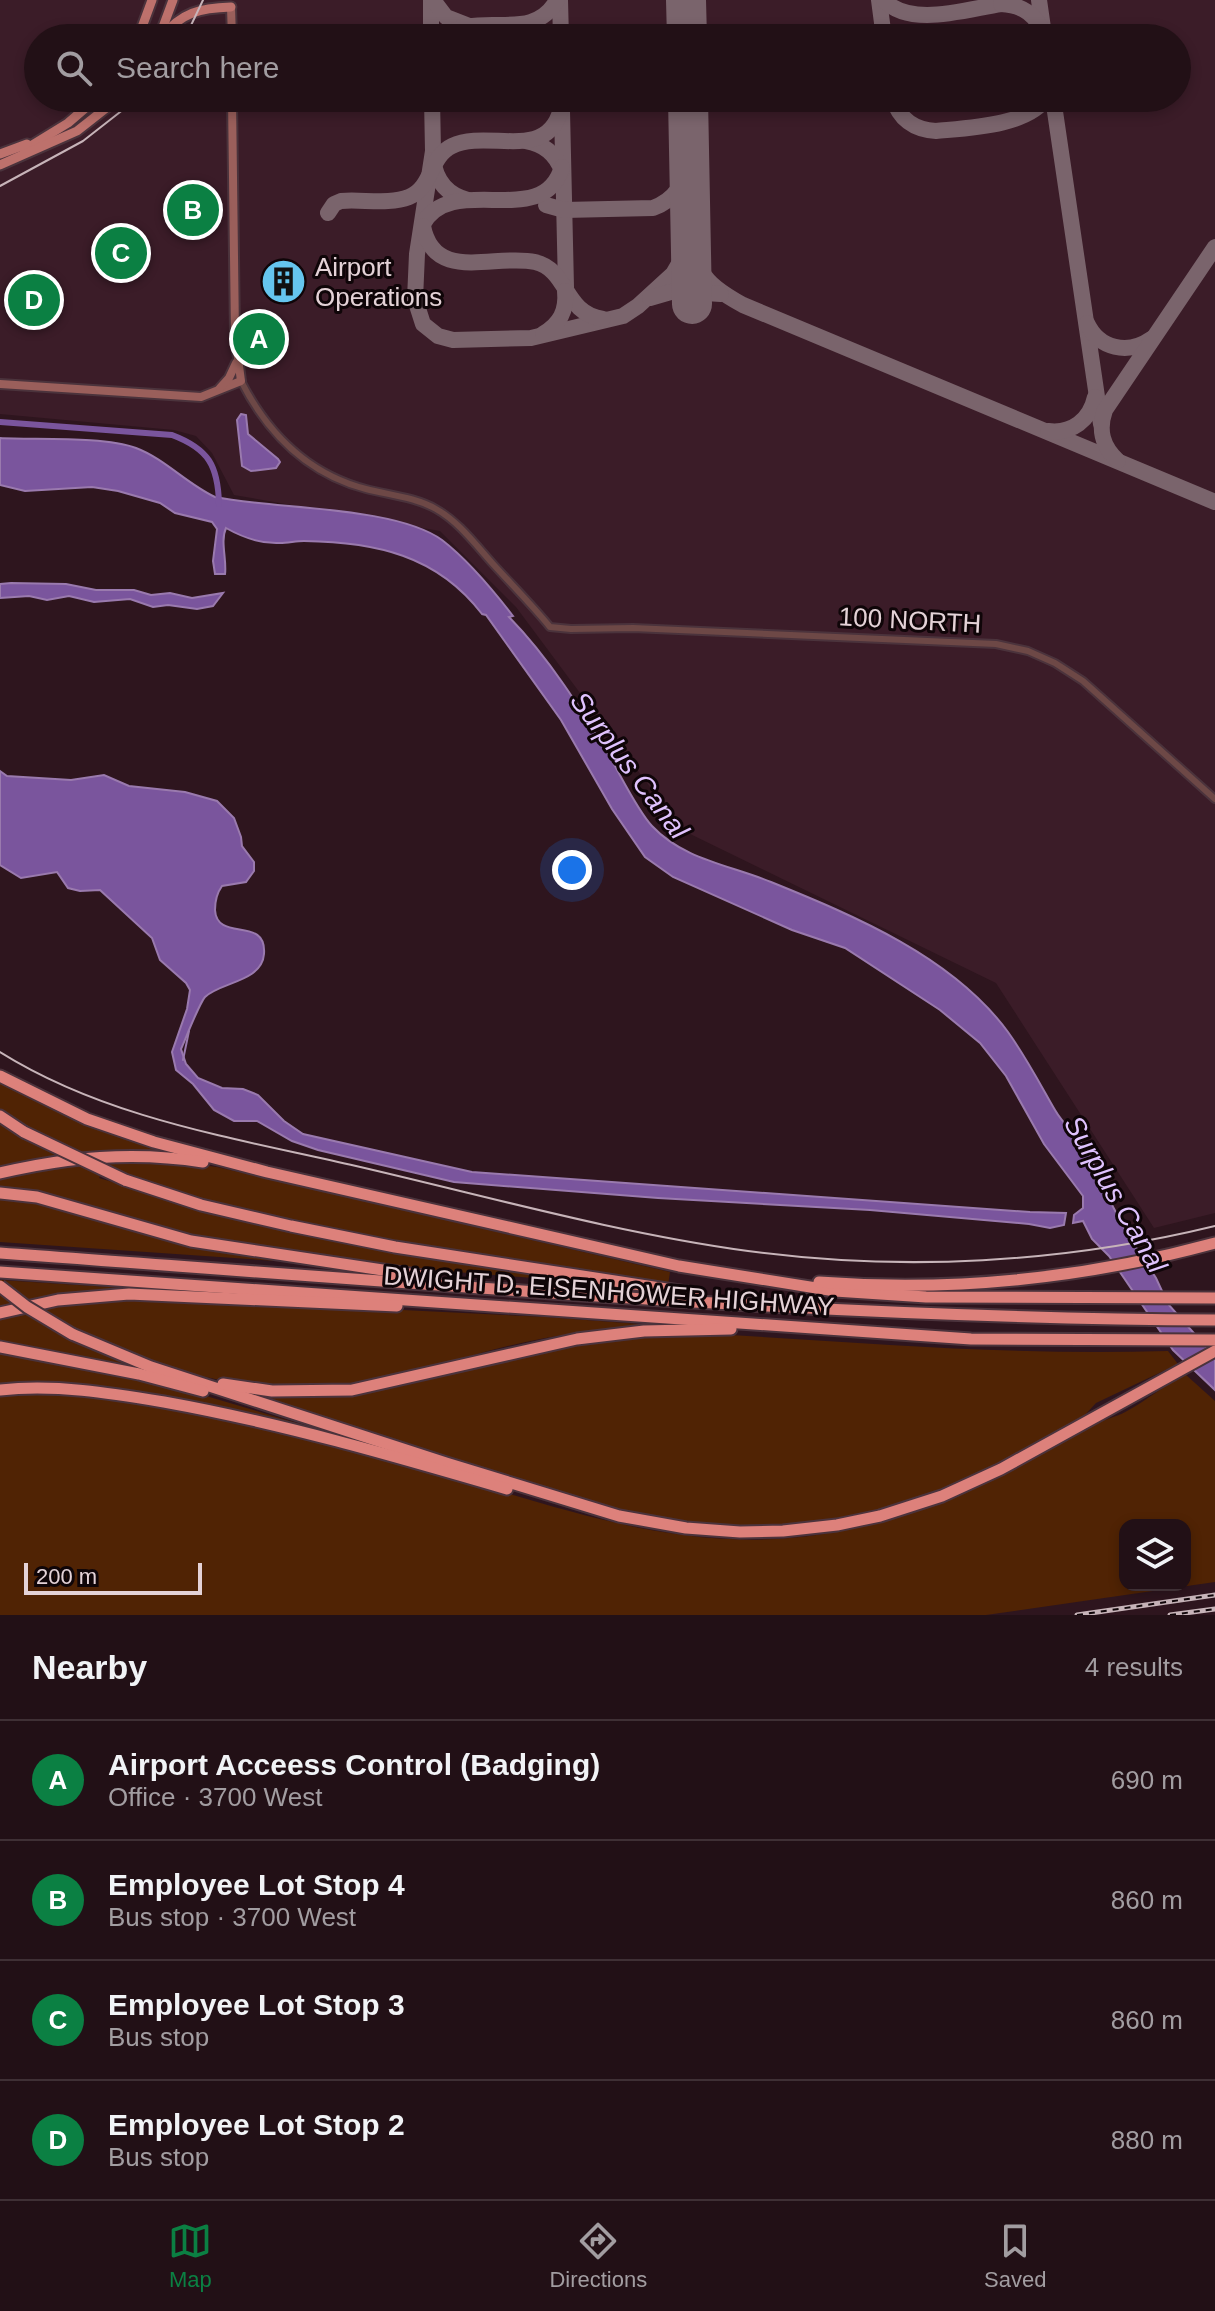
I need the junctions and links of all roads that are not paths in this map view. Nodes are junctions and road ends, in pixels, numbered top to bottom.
1 (152, 0) edge
2 (173, 0) edge
3 (231, 4) edge
4 (143, 24) edge
5 (165, 24) edge
6 (175, 24) edge
7 (232, 24) edge
8 (79, 112) edge
9 (101, 112) edge
10 (232, 112) edge
11 (50, 134) junction
12 (0, 154) edge
13 (0, 164) edge
14 (237, 358) junction
15 (241, 381) junction
16 (0, 384) edge
17 (216, 393) junction
18 (1215, 799) edge
19 (0, 1076) edge
20 (0, 1116) edge
21 (267, 1172) junction
22 (0, 1173) edge
23 (0, 1193) edge
24 (1215, 1243) edge
25 (0, 1253) edge
26 (679, 1266) junction
27 (0, 1272) edge
28 (0, 1286) edge
29 (521, 1290) junction
30 (1215, 1298) edge
31 (492, 1304) junction
32 (766, 1305) junction
33 (0, 1313) edge
34 (1215, 1318) edge
35 (816, 1328) junction
36 (1214, 1344) edge
37 (0, 1347) edge
38 (195, 1381) junction
39 (0, 1390) edge
40 (342, 1430) junction
41 (671, 1526) junction

1 - 4 main road
2 - 5 main road
3 - 6 main road
3 - 7 street
8 - 11 main road
9 - 13 main road
10 - 14 street
11 - 12 main road
11 - 13 main road
14 - 15 street
14 - 17 street
15 - 17 street
15 - 18 street, 100 NORTH
16 - 17 street
19 - 21 highway
20 - 32 highway, bridge
21 - 22 highway
21 - 26 highway
23 - 29 highway
24 - 26 highway
25 - 29 highway, DWIGHT D. EISENHOWER HIGHWAY
26 - 30 highway
27 - 31 highway, DWIGHT D. EISENHOWER HIGHWAY
28 - 38 highway, bridge
29 - 32 highway, DWIGHT D. EISENHOWER HIGHWAY
31 - 33 highway
31 - 35 highway, DWIGHT D. EISENHOWER HIGHWAY
32 - 34 highway, DWIGHT D. EISENHOWER HIGHWAY
35 - 36 highway, DWIGHT D. EISENHOWER HIGHWAY
35 - 38 highway
36 - 41 highway
37 - 40 highway
38 - 40 highway
39 - 41 highway
40 - 41 highway

